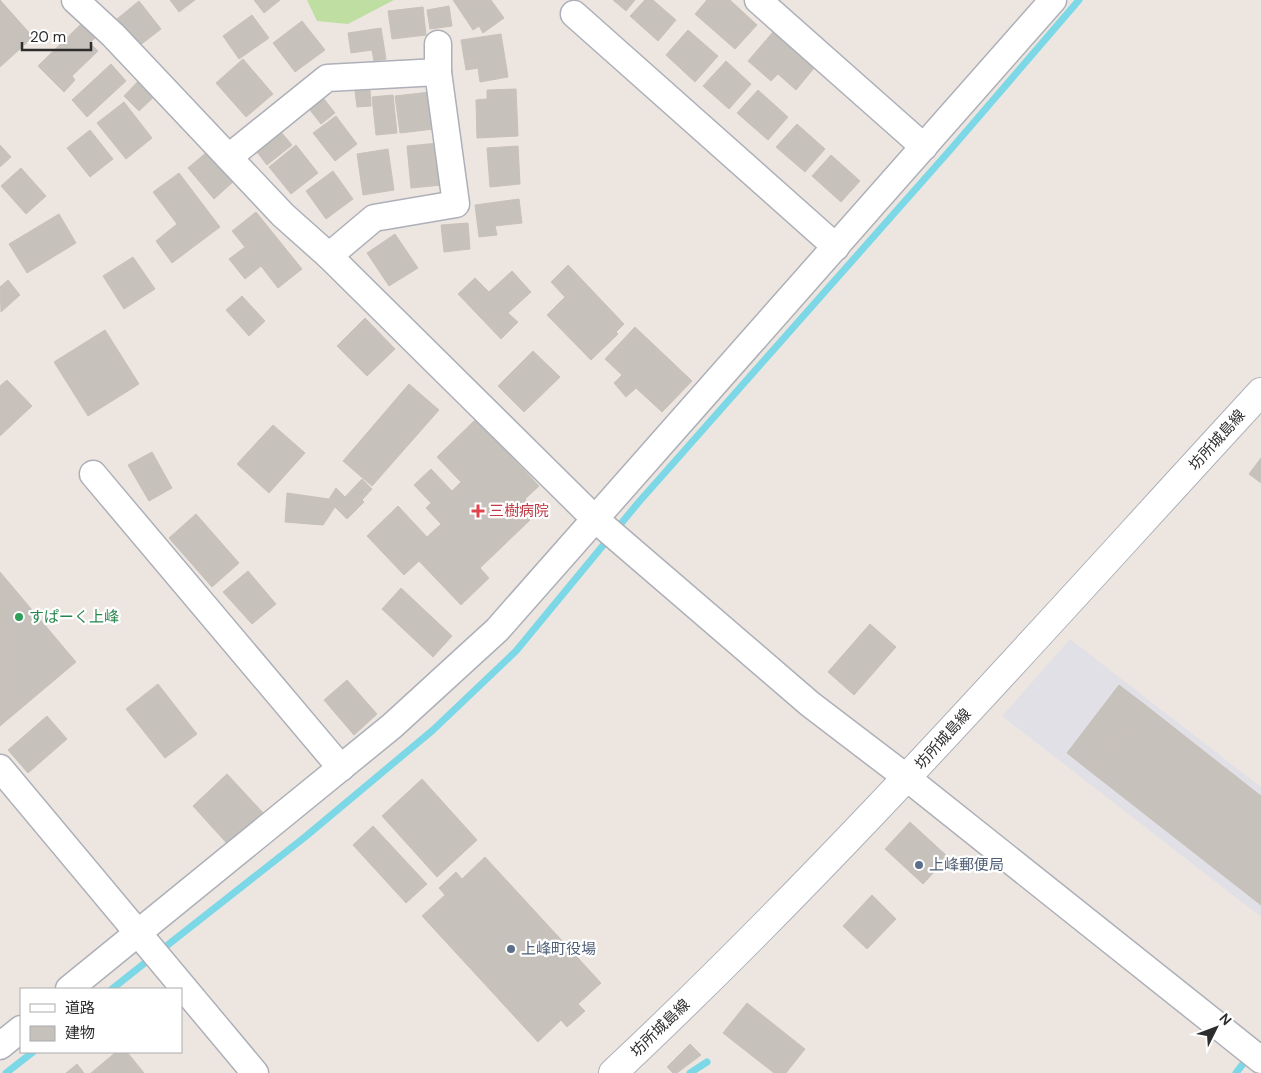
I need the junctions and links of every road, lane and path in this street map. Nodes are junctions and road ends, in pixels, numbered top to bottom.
1 (75, 0) edge
2 (758, 0) edge
3 (1053, 0) edge
4 (574, 14) dead end
5 (438, 44) dead end
6 (438, 72) junction
7 (924, 147) junction
8 (229, 157) junction
9 (836, 247) junction
10 (330, 256) junction
11 (1261, 392) edge
12 (93, 474) dead end
13 (594, 519) junction
14 (0, 768) edge
15 (341, 768) junction
16 (907, 778) junction
17 (149, 947) junction
18 (71, 988) edge
19 (20, 1030) edge
20 (0, 1046) edge
21 (1253, 1054) edge
22 (255, 1073) edge
23 (613, 1073) edge

1 - 8 street
2 - 7 street
3 - 7 street
4 - 9 street
5 - 6 street
6 - 8 street
6 - 10 street
7 - 9 street
8 - 10 street
9 - 13 street
10 - 13 street
11 - 16 main road, 坊所城島線
12 - 15 street
13 - 15 street
13 - 16 street
14 - 17 street
15 - 17 street
16 - 21 street
16 - 23 main road, 坊所城島線
17 - 18 street
17 - 22 street
19 - 20 street

